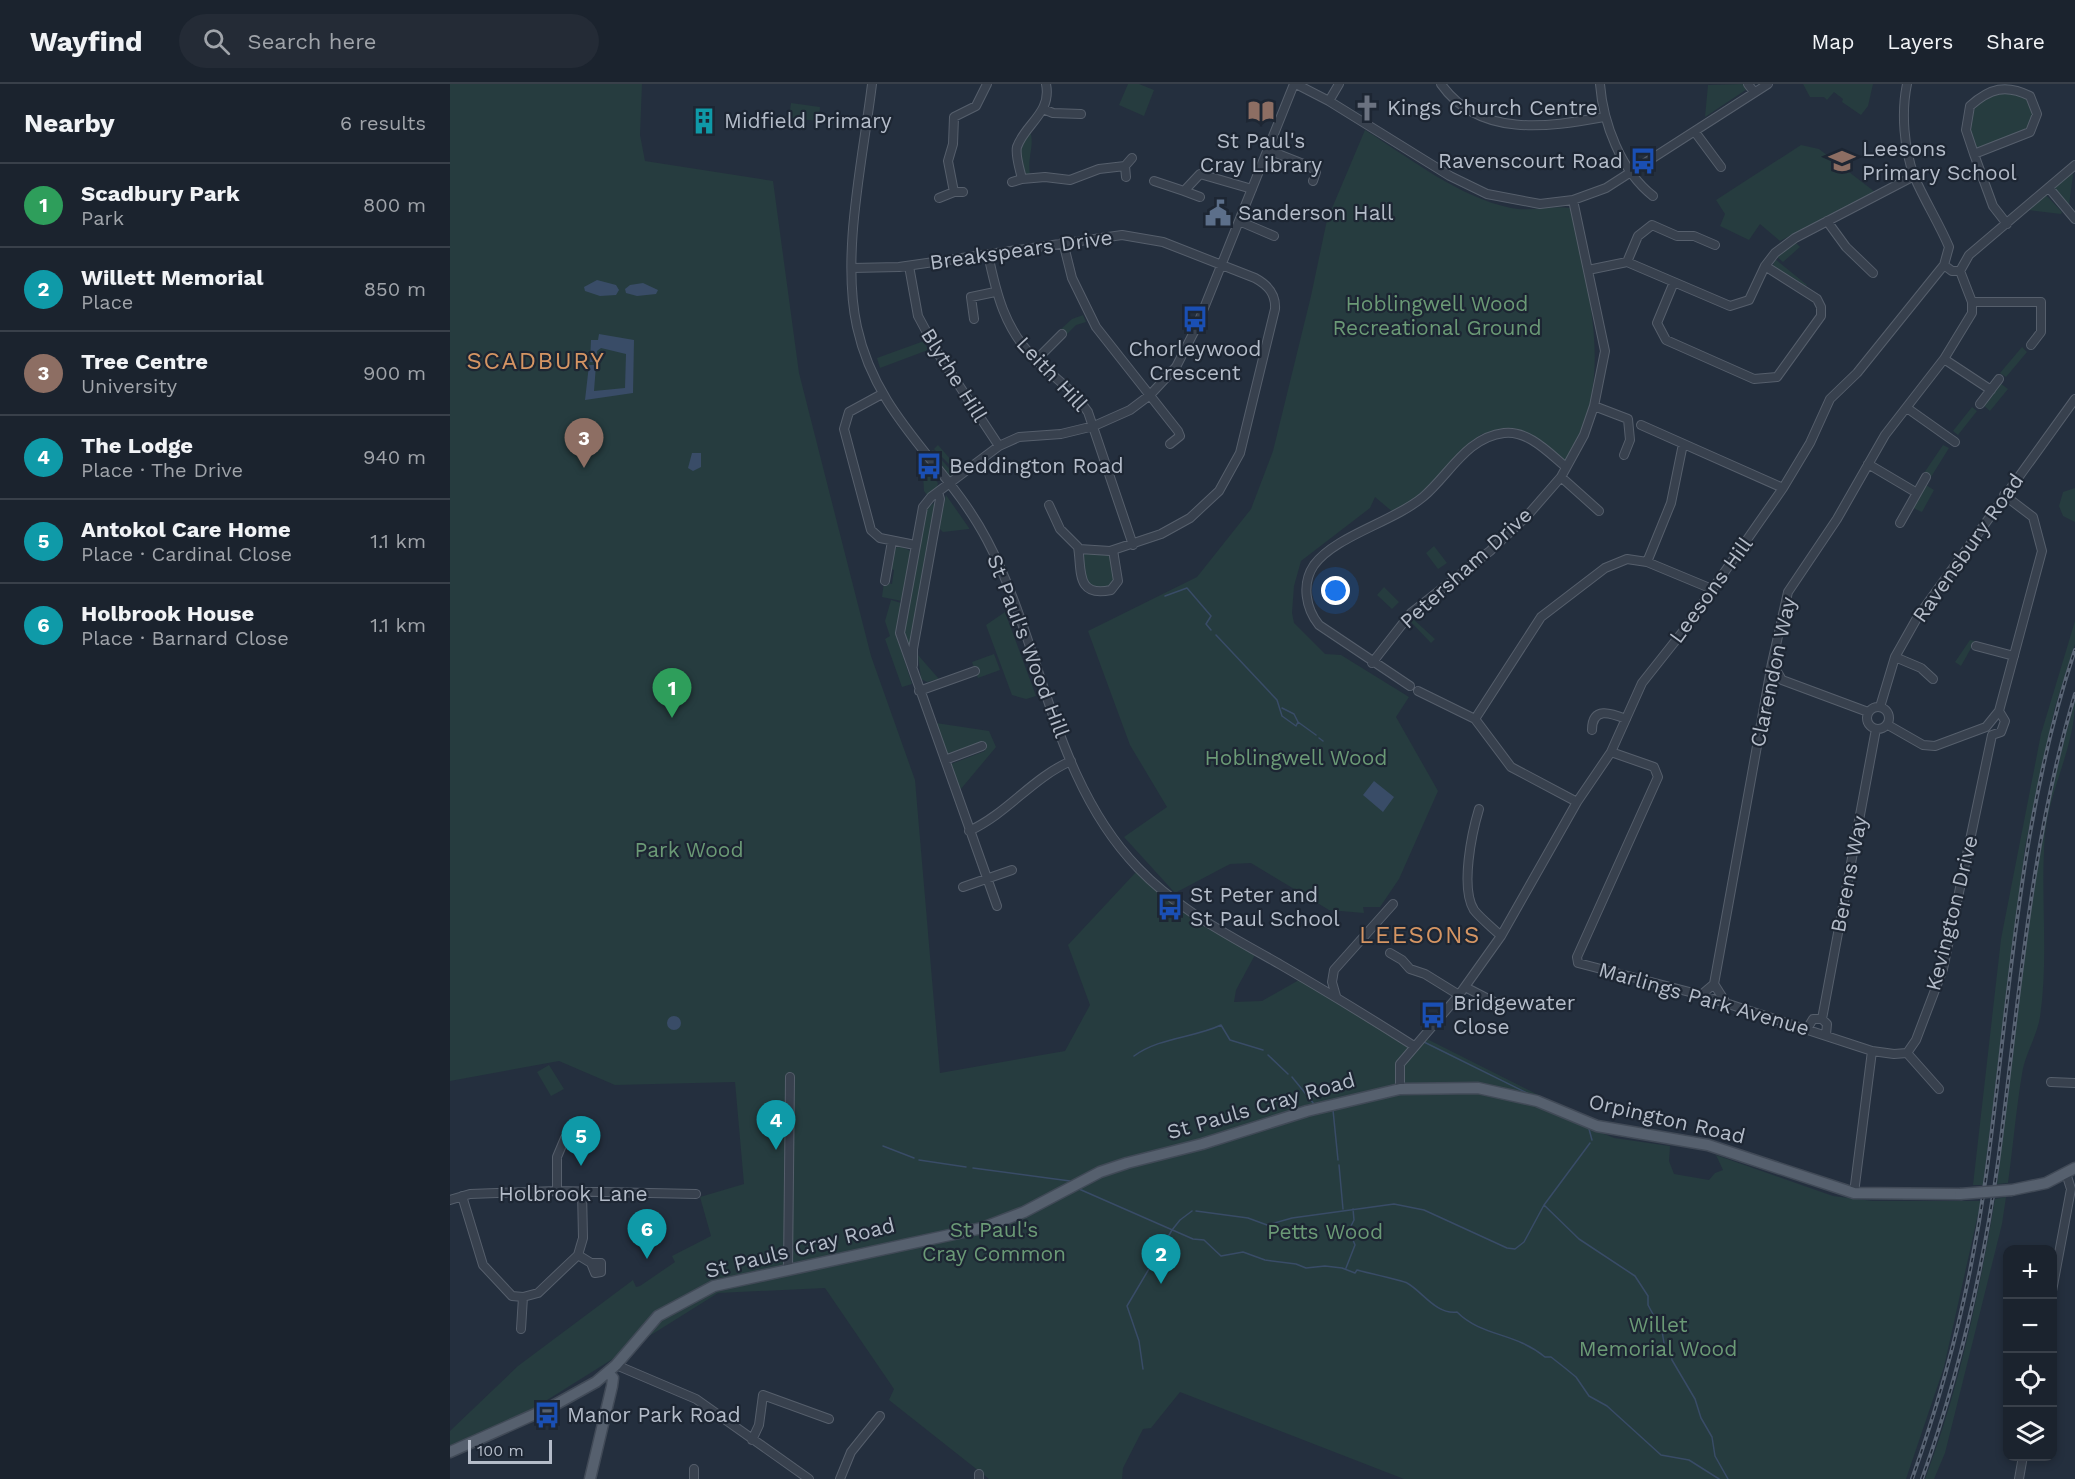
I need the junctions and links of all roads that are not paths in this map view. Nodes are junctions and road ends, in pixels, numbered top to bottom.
1 (872, 84) edge
2 (987, 84) edge
3 (1046, 84) edge
4 (1295, 84) edge
5 (1339, 84) edge
6 (1441, 84) edge
7 (1600, 84) edge
8 (1748, 84) edge
9 (1768, 84) edge
10 (1907, 84) edge
11 (1754, 92) junction
12 (1329, 101) junction
13 (1043, 109) junction
14 (1081, 114) dead end
15 (1604, 117) junction
16 (1695, 132) junction
17 (1268, 150) junction
18 (1974, 154) junction
19 (1132, 158) dead end
20 (2075, 165) edge
21 (1125, 166) junction
22 (1721, 166) dead end
23 (1632, 173) junction
24 (1914, 176) junction
25 (1126, 177) dead end
26 (1022, 179) junction
27 (1313, 181) dead end
28 (1012, 182) dead end
29 (1154, 182) dead end
30 (2049, 188) junction
31 (1252, 189) junction
32 (1184, 191) junction
33 (954, 192) junction
34 (963, 192) dead end
35 (1653, 196) dead end
36 (1200, 197) dead end
37 (939, 198) dead end
38 (1573, 200) junction
39 (2075, 219) edge
40 (1239, 221) junction
41 (1827, 221) junction
42 (2007, 224) junction
43 (1270, 232) dead end
44 (1064, 242) junction
45 (1714, 245) dead end
46 (988, 254) junction
47 (1627, 262) junction
48 (1944, 265) junction
49 (909, 266) junction
50 (1221, 266) junction
51 (1765, 266) junction
52 (852, 268) junction
53 (1588, 270) junction
54 (1960, 270) junction
55 (1873, 273) dead end
56 (1674, 282) junction
57 (995, 292) junction
58 (1972, 302) junction
59 (974, 319) dead end
60 (1062, 334) dead end
61 (2031, 345) dead end
62 (1944, 359) junction
63 (1036, 360) junction
64 (1999, 379) dead end
65 (1991, 390) junction
66 (882, 394) junction
67 (1150, 395) junction
68 (2075, 399) edge
69 (1980, 404) dead end
70 (1594, 406) junction
71 (1906, 408) junction
72 (1641, 425) dead end
73 (1094, 426) junction
74 (1954, 442) dead end
75 (1170, 444) dead end
76 (1683, 444) junction
77 (999, 447) junction
78 (1624, 455) dead end
79 (1868, 465) junction
80 (1566, 467) junction
81 (1561, 477) junction
82 (1926, 477) dead end
83 (950, 484) junction
84 (1783, 488) junction
85 (938, 492) junction
86 (1917, 493) junction
87 (2004, 495) junction
88 (1049, 504) dead end
89 (1599, 511) dead end
90 (1900, 523) dead end
91 (892, 541) junction
92 (1133, 544) junction
93 (915, 545) junction
94 (1079, 549) junction
95 (1113, 550) junction
96 (1647, 562) junction
97 (885, 581) dead end
98 (1712, 589) junction
99 (1976, 646) dead end
100 (2014, 656) junction
101 (1895, 657) junction
102 (1372, 663) junction
103 (1772, 663) junction
104 (975, 671) dead end
105 (914, 674) junction
106 (1933, 679) dead end
107 (1782, 680) junction
108 (919, 691) junction
109 (1767, 691) junction
110 (1880, 707) junction
111 (1999, 711) junction
112 (1869, 712) junction
113 (1475, 719) junction
114 (1626, 719) junction
115 (1888, 725) junction
116 (1986, 727) junction
117 (1876, 729) junction
118 (1592, 730) dead end
119 (1992, 735) junction
120 (982, 746) dead end
121 (1611, 752) junction
122 (945, 760) junction
123 (1071, 761) junction
124 (1577, 802) junction
125 (1479, 809) dead end
126 (969, 831) junction
127 (1011, 870) dead end
128 (987, 878) junction
129 (963, 887) dead end
130 (1393, 904) dead end
131 (997, 906) dead end
132 (1501, 936) junction
133 (1390, 953) dead end
134 (1714, 984) junction
135 (1465, 987) junction
136 (1459, 995) junction
137 (1701, 995) junction
138 (1335, 996) junction
139 (1726, 1003) junction
140 (1500, 1005) dead end
141 (1822, 1019) junction
142 (1808, 1029) junction
143 (1826, 1035) junction
144 (1414, 1046) junction
145 (1872, 1051) junction
146 (1907, 1053) junction
147 (790, 1077) dead end
148 (2051, 1082) dead end
149 (2075, 1083) edge
150 (1400, 1089) junction
151 (1939, 1089) dead end
152 (565, 1138) dead end
153 (2070, 1170) edge
154 (557, 1191) junction
155 (582, 1191) junction
156 (1854, 1193) junction
157 (696, 1194) dead end
158 (462, 1196) junction
159 (450, 1200) edge
160 (578, 1255) junction
161 (591, 1263) dead end
162 (2057, 1264) edge
163 (788, 1269) junction
164 (522, 1297) junction
165 (522, 1329) dead end
166 (616, 1365) junction
167 (608, 1373) junction
168 (880, 1416) dead end
169 (829, 1419) dead end
170 (752, 1440) junction
171 (450, 1452) edge
172 (2022, 1461) edge
173 (694, 1469) dead end
174 (590, 1479) edge
175 (694, 1479) edge
176 (809, 1479) edge
177 (840, 1479) edge
178 (2019, 1479) edge

1 - 52 street, St Paul's Wood Hill
2 - 33 street
3 - 13 street
4 - 12 street
4 - 17 street
5 - 12 street
6 - 15 street
7 - 15 street
8 - 11 street
9 - 11 street
10 - 24 street
11 - 16 street
12 - 38 street
13 - 14 street
13 - 26 street
15 - 23 street
16 - 22 street
16 - 23 street
17 - 27 street
17 - 31 street
18 - 18 street
18 - 42 street
19 - 21 street
20 - 30 street
21 - 25 street
21 - 26 street
23 - 35 street
23 - 38 street
24 - 41 street
24 - 48 street
26 - 28 street
29 - 32 street
30 - 39 street
30 - 42 street
31 - 32 street
31 - 40 street
32 - 36 street
33 - 34 street
33 - 37 street
38 - 53 street, Petersham Drive
40 - 43 street
40 - 50 street
41 - 51 street
41 - 55 street
42 - 54 street
44 - 46 street, Breakspears Drive
44 - 50 street, Breakspears Drive
44 - 67 street
45 - 47 street
46 - 49 street, Breakspears Drive
46 - 57 street, Leith Hill
47 - 53 street
47 - 56 street
48 - 54 street
48 - 84 street, Leesons Hill
49 - 52 street, Breakspears Drive
49 - 77 street, Blythe Hill
50 - 67 street
50 - 92 street
51 - 56 street
51 - 56 street
52 - 66 street, St Paul's Wood Hill
53 - 70 street, Petersham Drive
54 - 58 street
57 - 59 street
57 - 63 street, Leith Hill
58 - 61 street
58 - 62 street, Clarendon Way
60 - 63 street
62 - 65 street
62 - 71 street, Clarendon Way
63 - 73 street, Leith Hill
64 - 65 street
65 - 69 street
66 - 83 street, St Paul's Wood Hill
66 - 91 street
67 - 73 street
67 - 75 street
68 - 87 street, Ravensbury Road
70 - 78 street
70 - 80 street, Petersham Drive
71 - 74 street
71 - 79 street, Clarendon Way
72 - 76 street
73 - 77 street
73 - 92 street, Leith Hill
76 - 84 street
76 - 96 street
77 - 83 street
79 - 86 street
79 - 103 street, Clarendon Way
80 - 81 street, Petersham Drive
80 - 102 street
81 - 89 street
81 - 102 street, Petersham Drive
82 - 86 street
83 - 85 street
83 - 123 street, St Paul's Wood Hill
84 - 98 street, Leesons Hill
85 - 93 street
85 - 105 street
86 - 90 street
87 - 100 street, Kevington Drive
87 - 101 street, Ravensbury Road
88 - 94 street
91 - 93 street
91 - 97 street
92 - 95 street
93 - 105 street
94 - 95 street
94 - 95 street
96 - 98 street
96 - 113 street
98 - 114 street, Leesons Hill
99 - 100 street
100 - 111 street, Kevington Drive
101 - 106 street
101 - 110 street, Ravensbury Road
102 - 113 street
103 - 107 street
103 - 109 street, Clarendon Way
104 - 108 street
105 - 108 street
107 - 109 street
107 - 112 street
108 - 122 street
109 - 134 street, Clarendon Way
110 - 112 street
110 - 115 street
111 - 116 street
111 - 119 street, Kevington Drive
112 - 117 street
113 - 124 street
114 - 118 street
114 - 121 street, Leesons Hill
115 - 116 street
115 - 117 street
116 - 119 street
117 - 141 street, Berens Way
119 - 146 street, Kevington Drive
120 - 122 street
121 - 124 street, Leesons Hill
121 - 137 street, Marlings Park Avenue
122 - 126 street
123 - 126 street
123 - 138 street, St Paul's Wood Hill
124 - 132 street, Leesons Hill
125 - 132 street
126 - 128 street
127 - 128 street
128 - 129 street
128 - 131 street
130 - 138 street
132 - 135 street, Leesons Hill
133 - 136 street
134 - 137 street
134 - 139 street
135 - 136 street, Leesons Hill
135 - 140 street
136 - 144 street, Leesons Hill
137 - 139 street, Marlings Park Avenue
138 - 144 street, St Paul's Wood Hill
139 - 142 street, Marlings Park Avenue
141 - 142 street
141 - 143 street, Berens Way
142 - 143 street, Marlings Park Avenue
143 - 145 street, Marlings Park Avenue
144 - 150 street, Leesons Hill
145 - 146 street
145 - 156 street
146 - 151 street
147 - 163 street
148 - 149 street
150 - 156 main road, Orpington Road
150 - 163 main road, St Pauls Cray Road
152 - 154 street
153 - 156 main road, Orpington Road, bridge
153 - 162 street
154 - 155 street, Holbrook Lane
154 - 158 street, Holbrook Lane
155 - 157 street, Holbrook Lane
155 - 160 street
158 - 159 street, Holbrook Lane
158 - 164 street
160 - 161 street
160 - 164 street
163 - 166 main road, St Pauls Cray Road
164 - 165 street
166 - 167 main road, St Pauls Cray Road
166 - 170 street
167 - 171 main road, St Pauls Cray Road
167 - 174 main road
168 - 177 street
169 - 170 street
170 - 176 street
172 - 178 street
173 - 175 street

